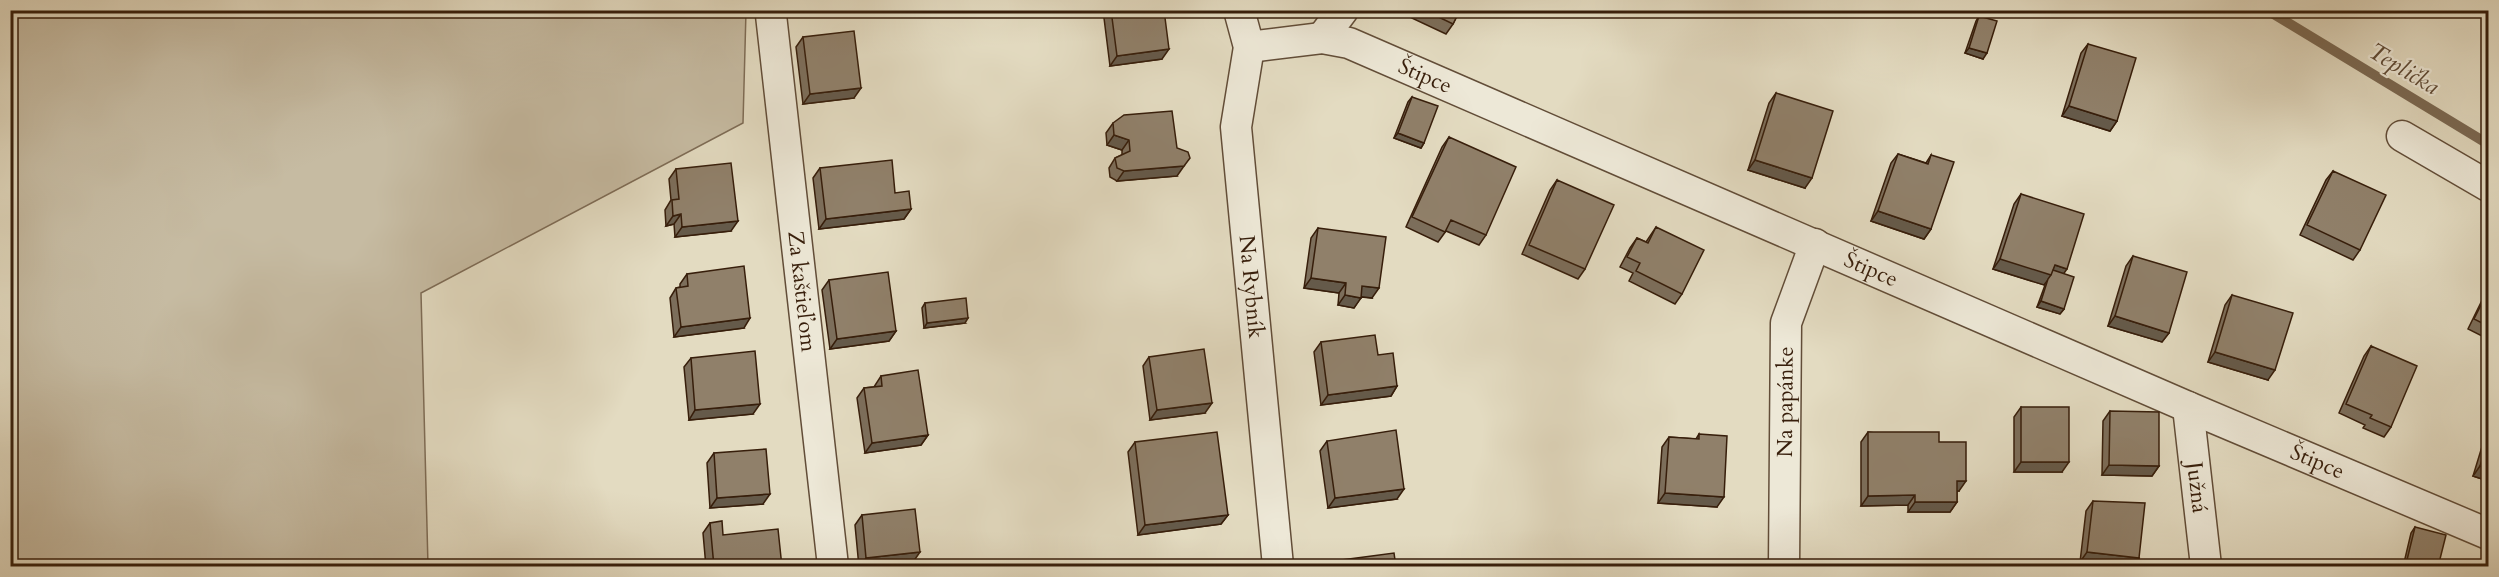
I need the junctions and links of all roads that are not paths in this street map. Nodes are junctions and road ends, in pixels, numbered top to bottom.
1 (1239, 10) edge
2 (1343, 10) edge
3 (771, 15) dead end
4 (1322, 38) junction
5 (1249, 47) junction
6 (2402, 136) dead end
7 (2488, 186) edge
8 (1815, 244) junction
9 (2188, 407) junction
10 (2488, 534) edge
11 (832, 567) edge
12 (1278, 567) edge
13 (1784, 567) edge
14 (2206, 567) edge

1 - 5 street, Na Rybník
2 - 4 street
3 - 11 street, Za kaštieľom
4 - 5 street, Štipce
4 - 8 street, Štipce
5 - 12 street, Na Rybník
6 - 7 street
8 - 9 street, Štipce
8 - 13 street, Na papánke
9 - 10 street, Štipce
9 - 14 street, Južná

